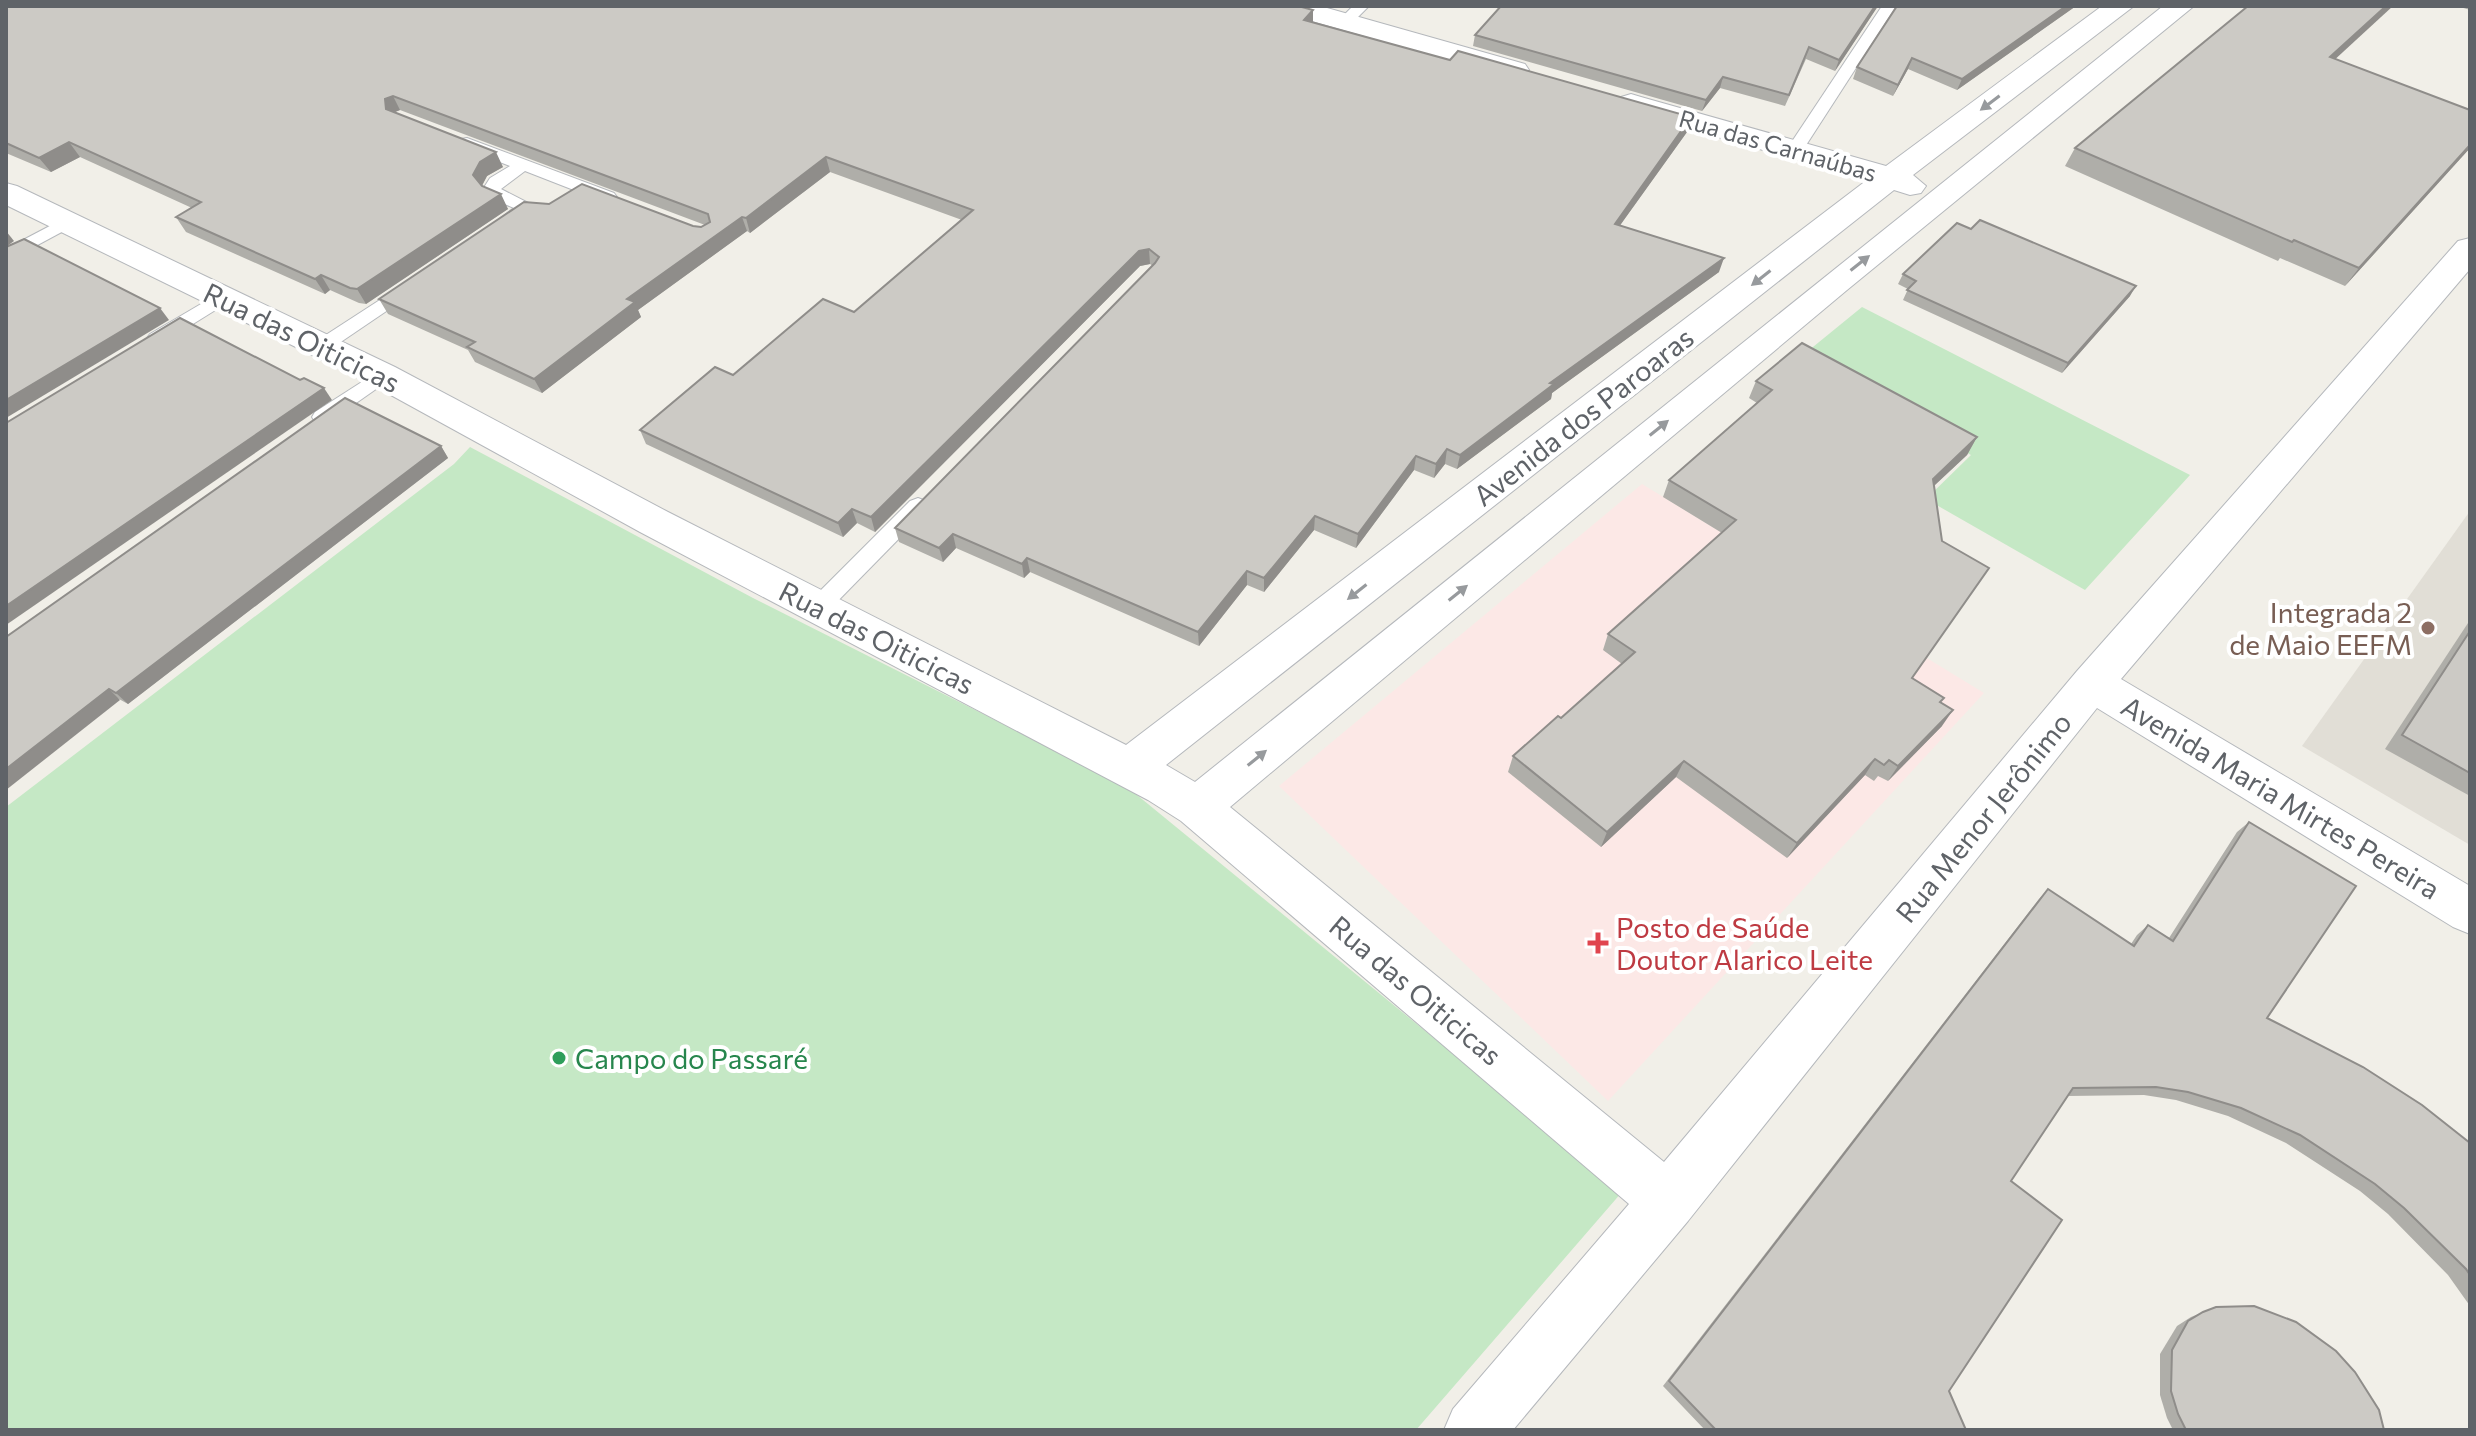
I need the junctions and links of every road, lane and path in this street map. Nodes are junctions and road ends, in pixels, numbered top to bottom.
1 (1290, 6) edge
2 (1889, 6) edge
3 (2120, 6) edge
4 (2180, 6) edge
5 (1353, 14) edge
6 (2038, 67) junction
7 (1540, 77) edge
8 (2081, 86) junction
9 (1600, 94) edge
10 (455, 139) edge
11 (1795, 149) junction
12 (523, 165) junction
13 (1891, 177) junction
14 (587, 189) junction
15 (6, 193) edge
16 (1940, 200) junction
17 (567, 202) edge
18 (631, 206) edge
19 (527, 207) junction
20 (548, 212) edge
21 (65, 223) junction
22 (487, 234) edge
23 (2470, 248) edge
24 (6, 256) edge
25 (421, 279) edge
26 (223, 297) junction
27 (146, 344) edge
28 (322, 346) junction
29 (382, 375) junction
30 (310, 426) edge
31 (928, 496) edge
32 (818, 607) junction
33 (2092, 683) junction
34 (1131, 767) junction
35 (1197, 807) junction
36 (2470, 912) edge
37 (1668, 1201) junction
38 (1474, 1430) edge

1 - 5 street
2 - 11 lane
3 - 6 street, Avenida dos Paroaras
4 - 8 street, Avenida dos Paroaras
5 - 7 street
6 - 8 street
6 -> 13 street, Avenida dos Paroaras
8 - 16 street, Avenida dos Paroaras
9 - 11 street, Rua das Carnaúbas
10 - 12 lane
11 - 13 street, Rua das Carnaúbas
12 - 14 lane
12 - 19 lane
13 - 16 street, Rua das Carnaúbas
13 -> 34 street, Avenida dos Paroaras
14 - 17 lane
14 - 18 lane
15 - 21 street, Rua das Oiticicas
35 -> 16 street, Avenida dos Paroaras
19 - 20 lane
19 - 22 lane
21 - 24 lane
21 - 26 street, Rua das Oiticicas
23 - 33 street, Rua Menor Jerônimo
25 - 28 lane
26 - 27 lane
26 - 28 street, Rua das Oiticicas
28 - 29 street, Rua das Oiticicas
29 - 30 lane
29 - 32 street, Rua das Oiticicas
31 - 32 lane
32 - 34 street, Rua das Oiticicas
33 - 36 street, Avenida Maria Mirtes Pereira
33 - 37 street, Rua Menor Jerônimo
34 - 35 street, Rua das Oiticicas
35 - 37 street, Rua das Oiticicas
37 - 38 street, Rua Menor Jerônimo

